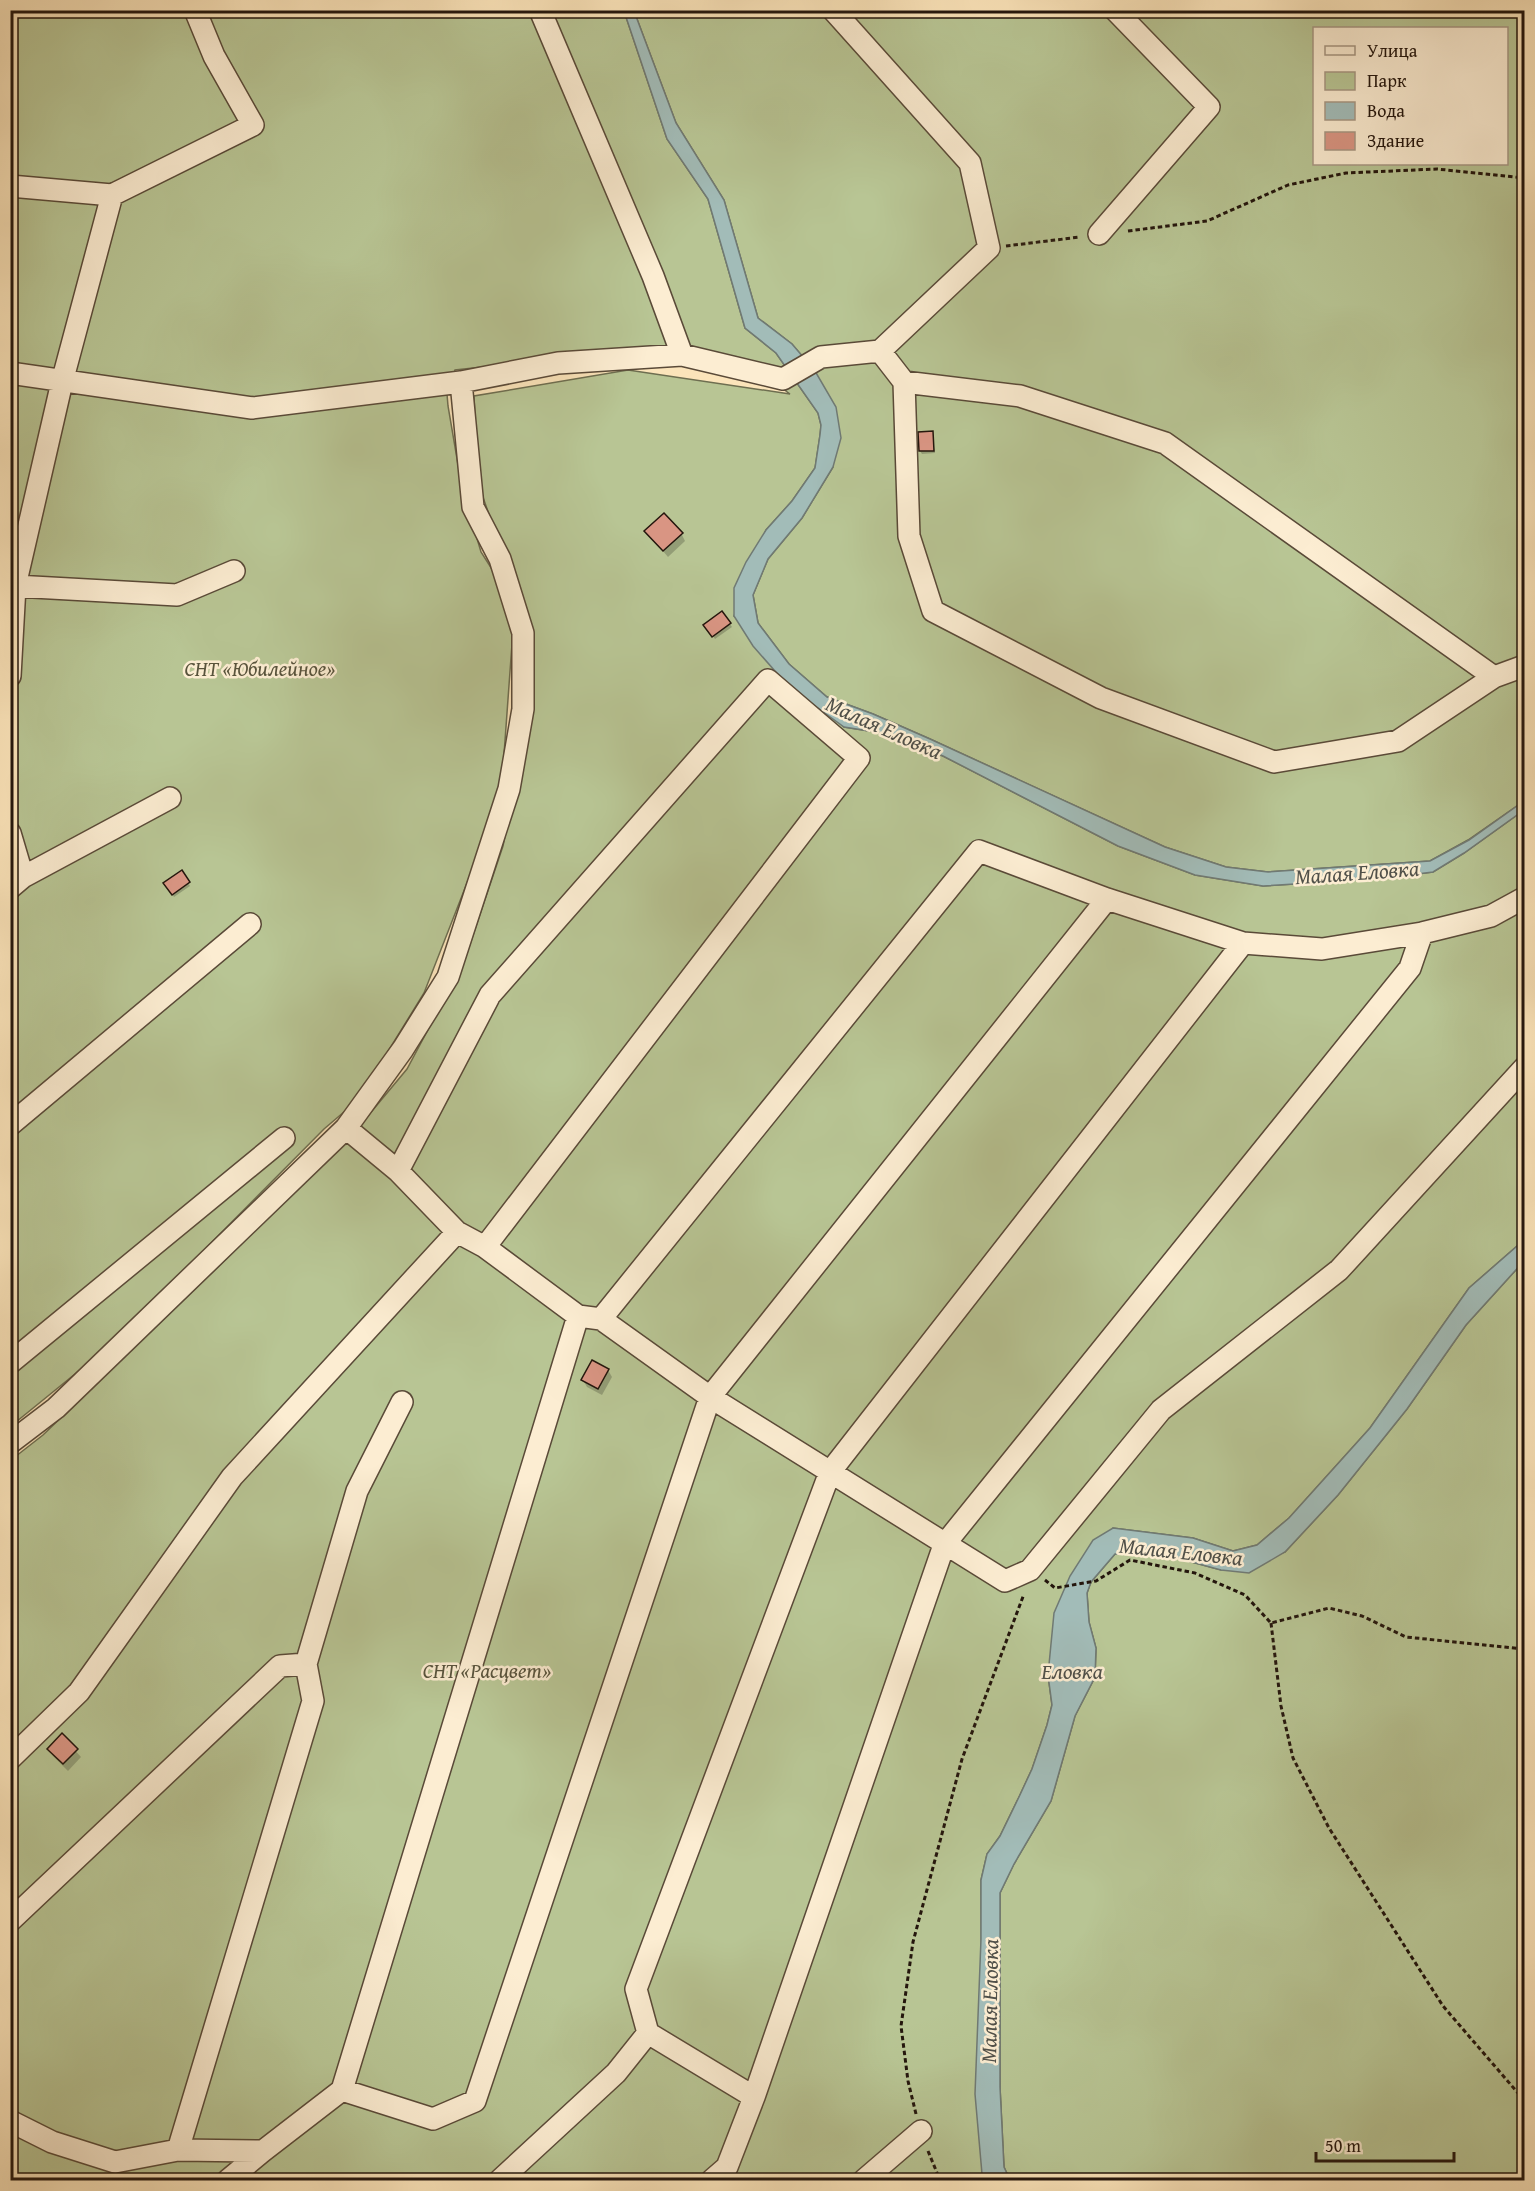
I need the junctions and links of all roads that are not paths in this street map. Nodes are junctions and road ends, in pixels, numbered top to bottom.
1 (195, 10) edge
2 (540, 10) edge
3 (833, 10) edge
4 (1115, 10) edge
5 (10, 186) edge
6 (112, 195) junction
7 (1099, 234) road end
8 (880, 351) junction
9 (682, 356) junction
10 (10, 373) edge
11 (62, 382) junction
12 (461, 382) junction
13 (904, 382) junction
14 (234, 571) dead end
15 (15, 586) junction
16 (1524, 666) edge
17 (10, 676) edge
18 (1494, 677) junction
19 (170, 798) dead end
20 (10, 833) edge
21 (17, 883) edge
22 (1524, 898) edge
23 (1107, 899) junction
24 (250, 924) dead end
25 (1422, 933) junction
26 (1243, 943) junction
27 (1524, 1068) edge
28 (10, 1125) edge
29 (345, 1128) junction
30 (284, 1138) dead end
31 (398, 1171) junction
32 (458, 1232) junction
33 (485, 1247) junction
34 (578, 1316) junction
35 (601, 1319) junction
36 (10, 1364) edge
37 (710, 1397) junction
38 (402, 1402) dead end
39 (10, 1443) edge
40 (830, 1472) junction
41 (945, 1545) junction
42 (306, 1664) junction
43 (10, 1759) edge
44 (10, 1922) edge
45 (648, 2033) junction
46 (342, 2090) junction
47 (754, 2097) junction
48 (10, 2121) edge
49 (921, 2131) road end
50 (178, 2150) junction
51 (263, 2151) junction
52 (228, 2181) edge
53 (500, 2181) edge
54 (712, 2181) edge
55 (864, 2181) edge

1 - 6 street
2 - 9 street
3 - 8 street
4 - 7 street
5 - 6 street
6 - 11 street
8 - 9 street
8 - 13 street
9 - 12 street
10 - 11 street
11 - 12 street
11 - 15 street
12 - 29 street
13 - 18 street
13 - 18 street
14 - 15 street
15 - 17 street
16 - 18 street
19 - 21 street
20 - 21 street
22 - 25 street
23 - 26 street
23 - 35 street
23 - 37 street
24 - 28 street
25 - 26 street
25 - 41 street
26 - 40 street
27 - 41 street
29 - 31 street
29 - 39 street
30 - 36 street
31 - 32 street
31 - 33 street
32 - 33 street
32 - 43 street
33 - 34 street
34 - 35 street
34 - 46 street
35 - 37 street
37 - 40 street
37 - 46 street
38 - 42 street
40 - 41 street
40 - 45 street
41 - 47 street
42 - 44 street
42 - 50 street
45 - 47 street
45 - 53 street
46 - 51 street
47 - 54 street
48 - 50 street
49 - 55 street
50 - 51 street
51 - 52 street

